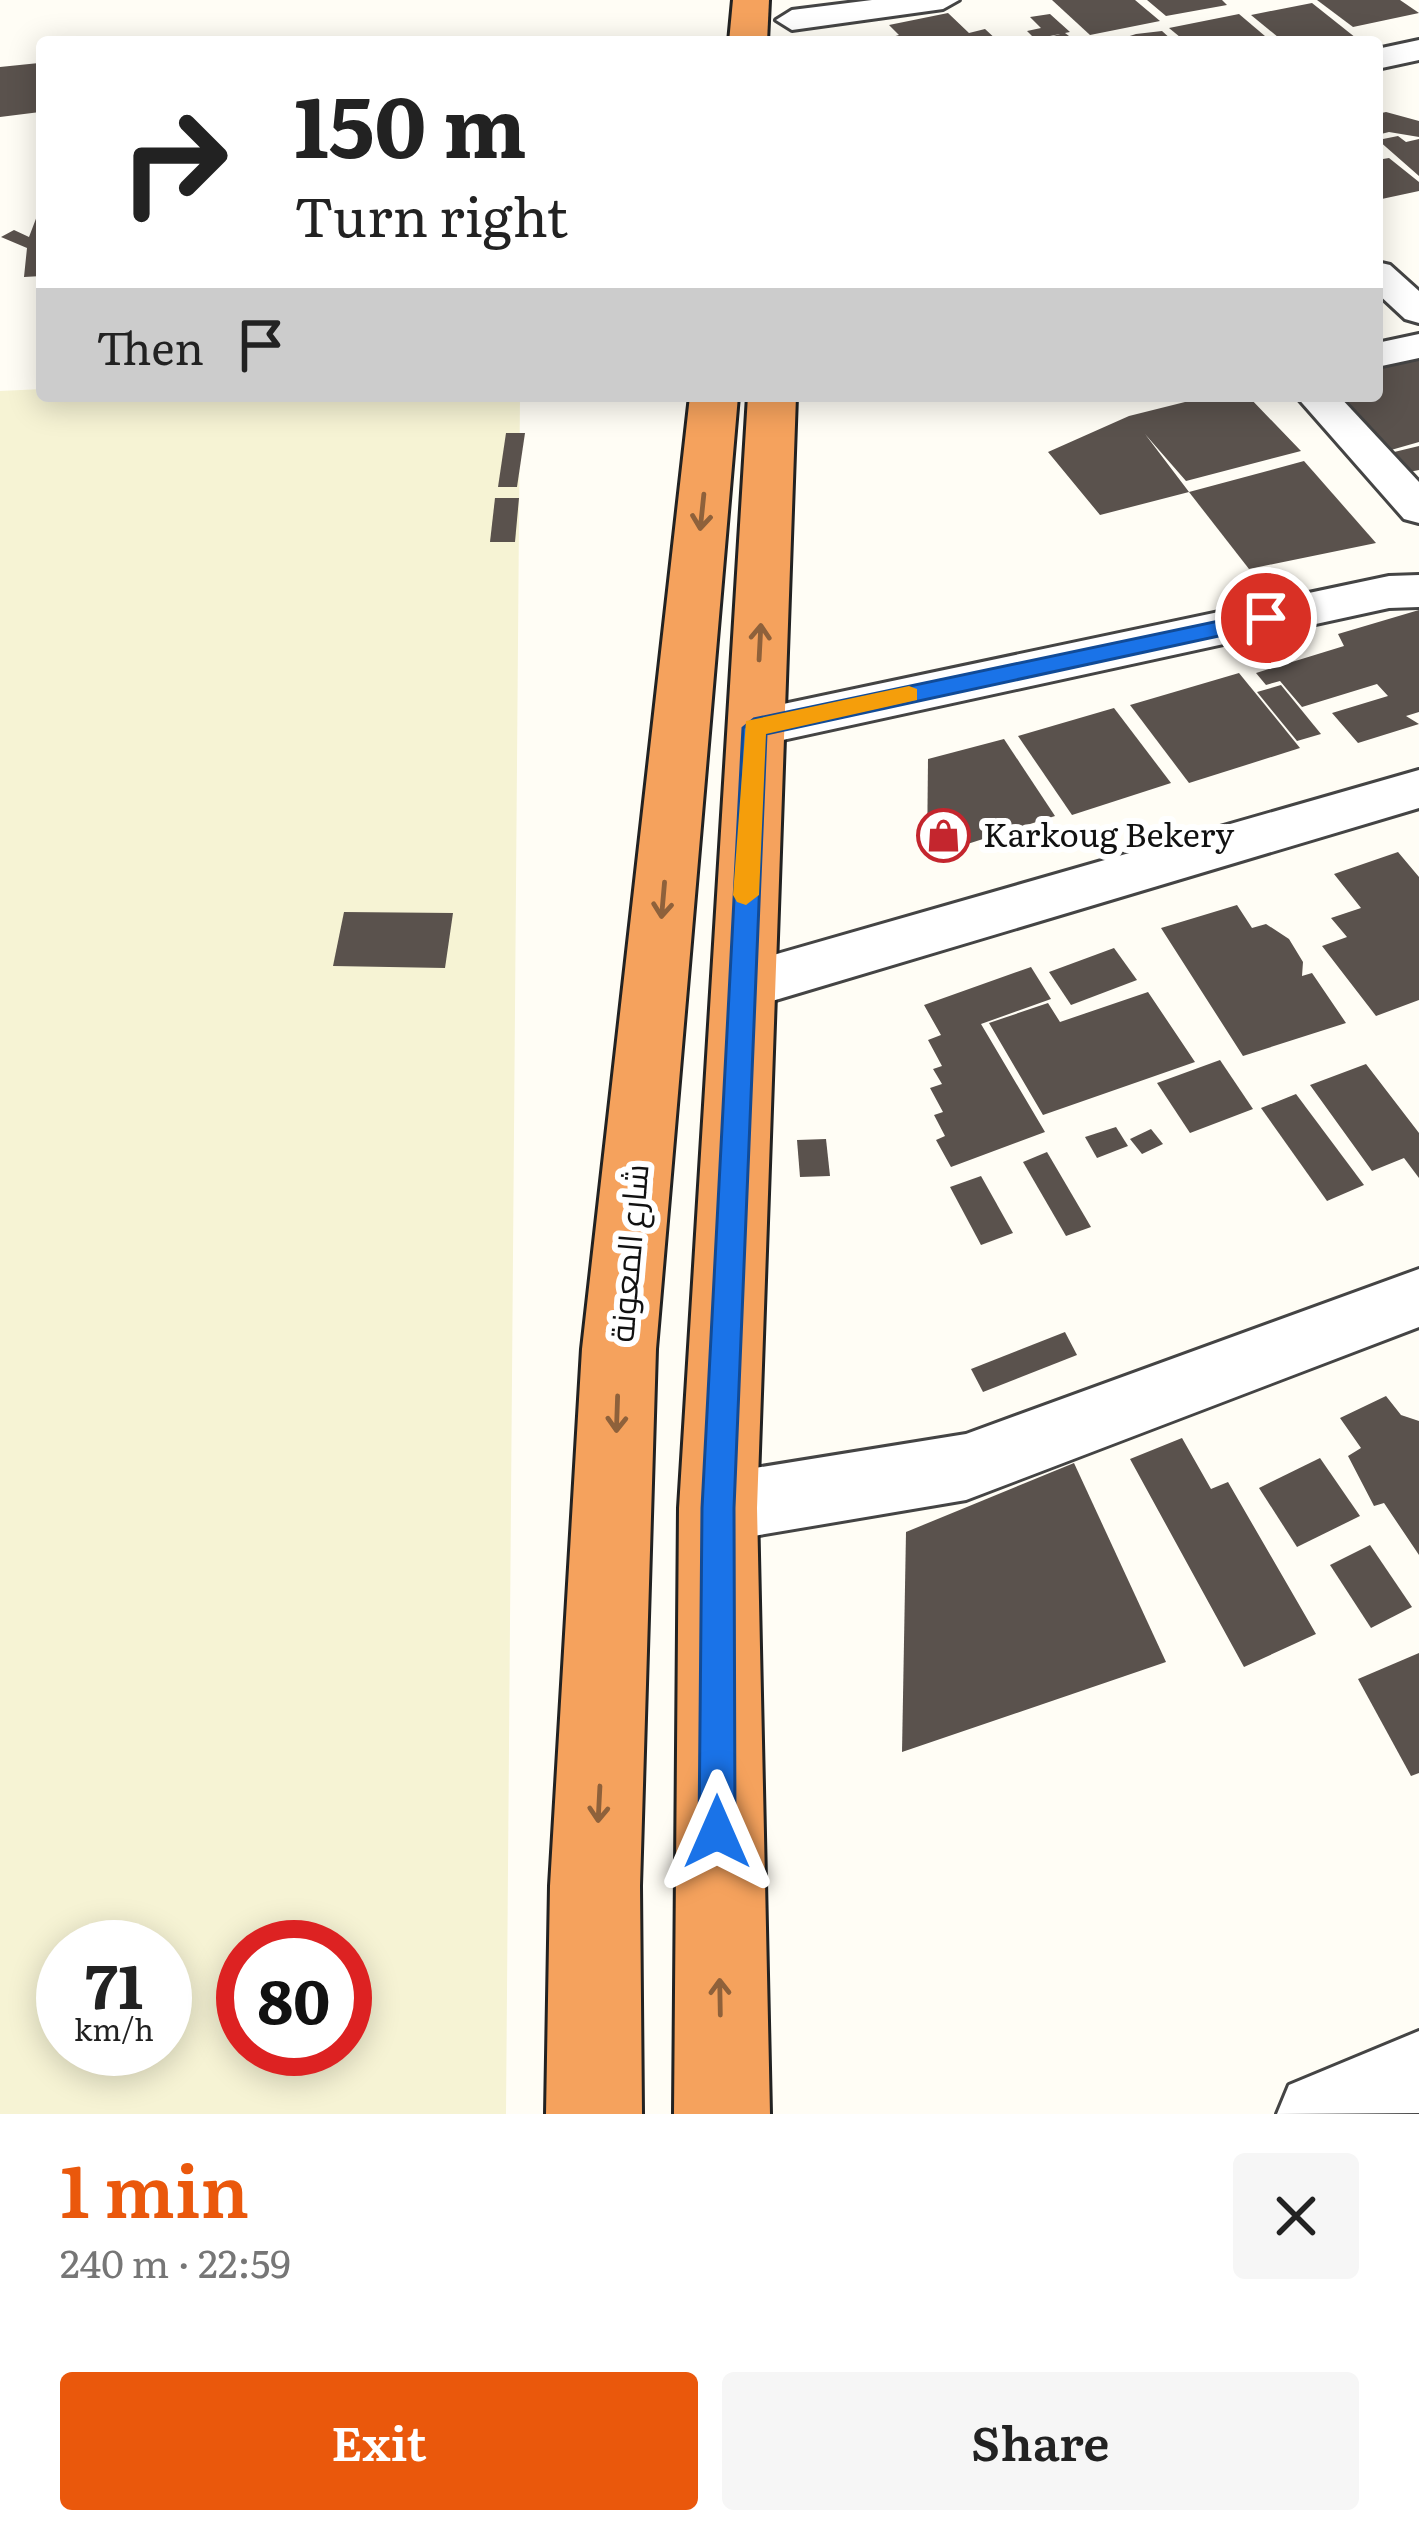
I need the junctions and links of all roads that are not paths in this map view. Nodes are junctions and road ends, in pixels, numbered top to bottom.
1 (751, 0) edge
2 (943, 0) edge
3 (792, 21) edge
4 (748, 36) edge
5 (1419, 50) edge
6 (1383, 57) edge
7 (1383, 278) edge
8 (1419, 311) edge
9 (1419, 346) edge
10 (1383, 354) edge
11 (713, 402) edge
12 (772, 402) edge
13 (1321, 402) edge
14 (1419, 509) edge
15 (1419, 590) edge
16 (754, 728) junction
17 (1419, 789) edge
18 (742, 987) junction
19 (1419, 1298) edge
20 (718, 1508) junction
21 (1419, 2072) edge
22 (594, 2114) edge
23 (722, 2114) edge
24 (1318, 2114) edge

1 - 4 highway
2 - 3 street
5 - 6 street
7 - 8 street
9 - 10 street
11 -> 22 highway, شارع المعونة
16 -> 12 highway
13 - 14 street
15 - 16 street
16 - 18 highway
17 - 18 street
18 - 20 highway
19 - 20 street
23 -> 20 highway
21 - 24 street

